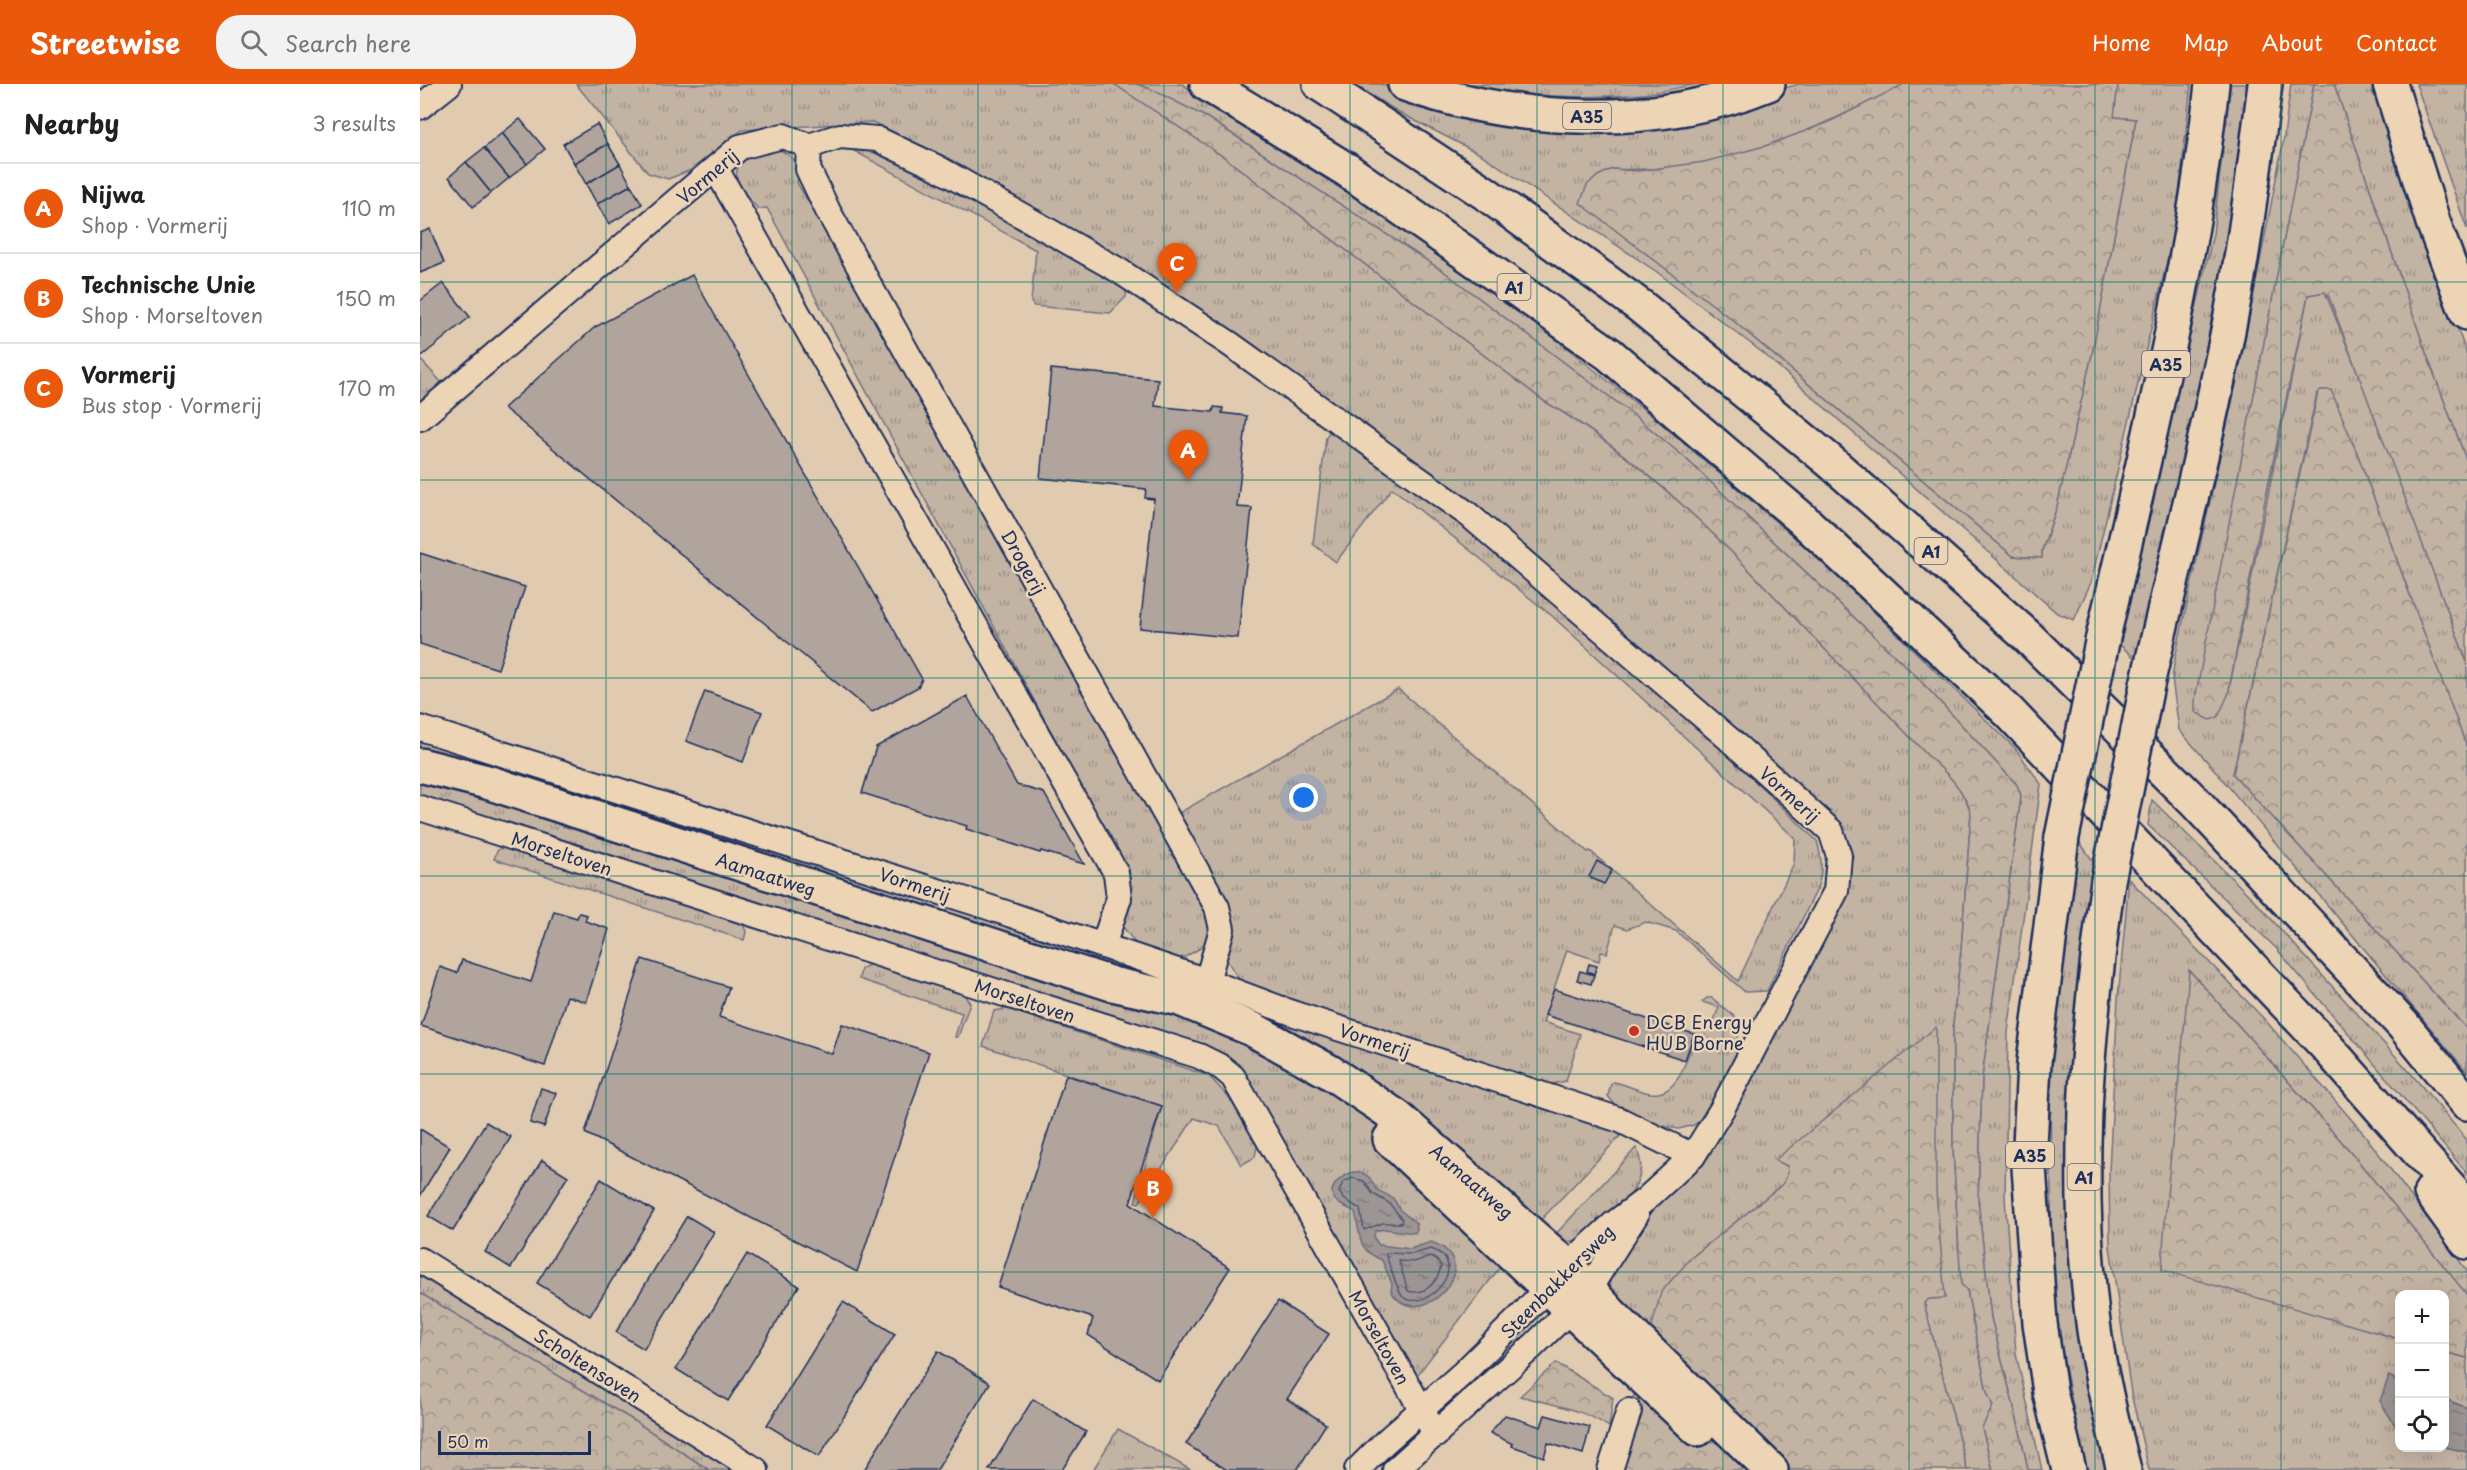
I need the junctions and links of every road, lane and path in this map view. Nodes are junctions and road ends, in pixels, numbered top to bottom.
1 (448, 84) edge
2 (1207, 84) edge
3 (1320, 84) edge
4 (1405, 84) edge
5 (1768, 84) edge
6 (2212, 84) edge
7 (2265, 84) edge
8 (2390, 84) edge
9 (420, 107) edge
10 (809, 146) junction
11 (716, 169) junction
12 (2467, 313) edge
13 (420, 418) edge
14 (420, 728) edge
15 (420, 765) edge
16 (420, 808) edge
17 (1102, 946) junction
18 (1207, 981) junction
19 (2326, 1046) junction
20 (2467, 1103) edge
21 (1693, 1156) junction
22 (2467, 1208) edge
23 (2467, 1242) edge
24 (420, 1260) edge
25 (1568, 1288) junction
26 (1421, 1410) junction
27 (1629, 1411) dead end
28 (1436, 1435) junction
29 (756, 1470) edge
30 (1357, 1470) edge
31 (1395, 1470) edge
32 (1610, 1470) edge
33 (1738, 1470) edge
34 (1771, 1470) edge
35 (2069, 1470) edge
36 (2124, 1470) edge

1 - 9 street
2 - 19 main road, A1
3 - 20 main road, A1
4 - 5 main road, A35
6 - 35 main road, A35, bridge
7 - 36 main road, A1, bridge
8 - 12 main road
10 - 11 street, Vormerij
10 - 18 street, Drogerij
10 - 21 street, Vormerij
11 - 13 street, Vormerij
11 - 17 street
14 - 17 street, Vormerij
15 - 25 main road, Aamaatweg
16 - 26 street, Morseltoven
17 - 18 street, Vormerij
18 - 21 street, Vormerij
19 - 22 main road, A1
19 - 23 main road, A1
21 - 25 street, Steenbakkersweg
24 - 29 street, Scholtensoven
25 - 26 street, Steenbakkersweg
25 - 28 street, Steenbakkersweg
25 - 33 main road, Aamaatweg
25 - 34 main road, Aamaatweg
26 - 28 street, Morseltoven
26 - 30 street, Steenbakkersweg
27 - 32 street
28 - 31 street, Steenbakkersweg

